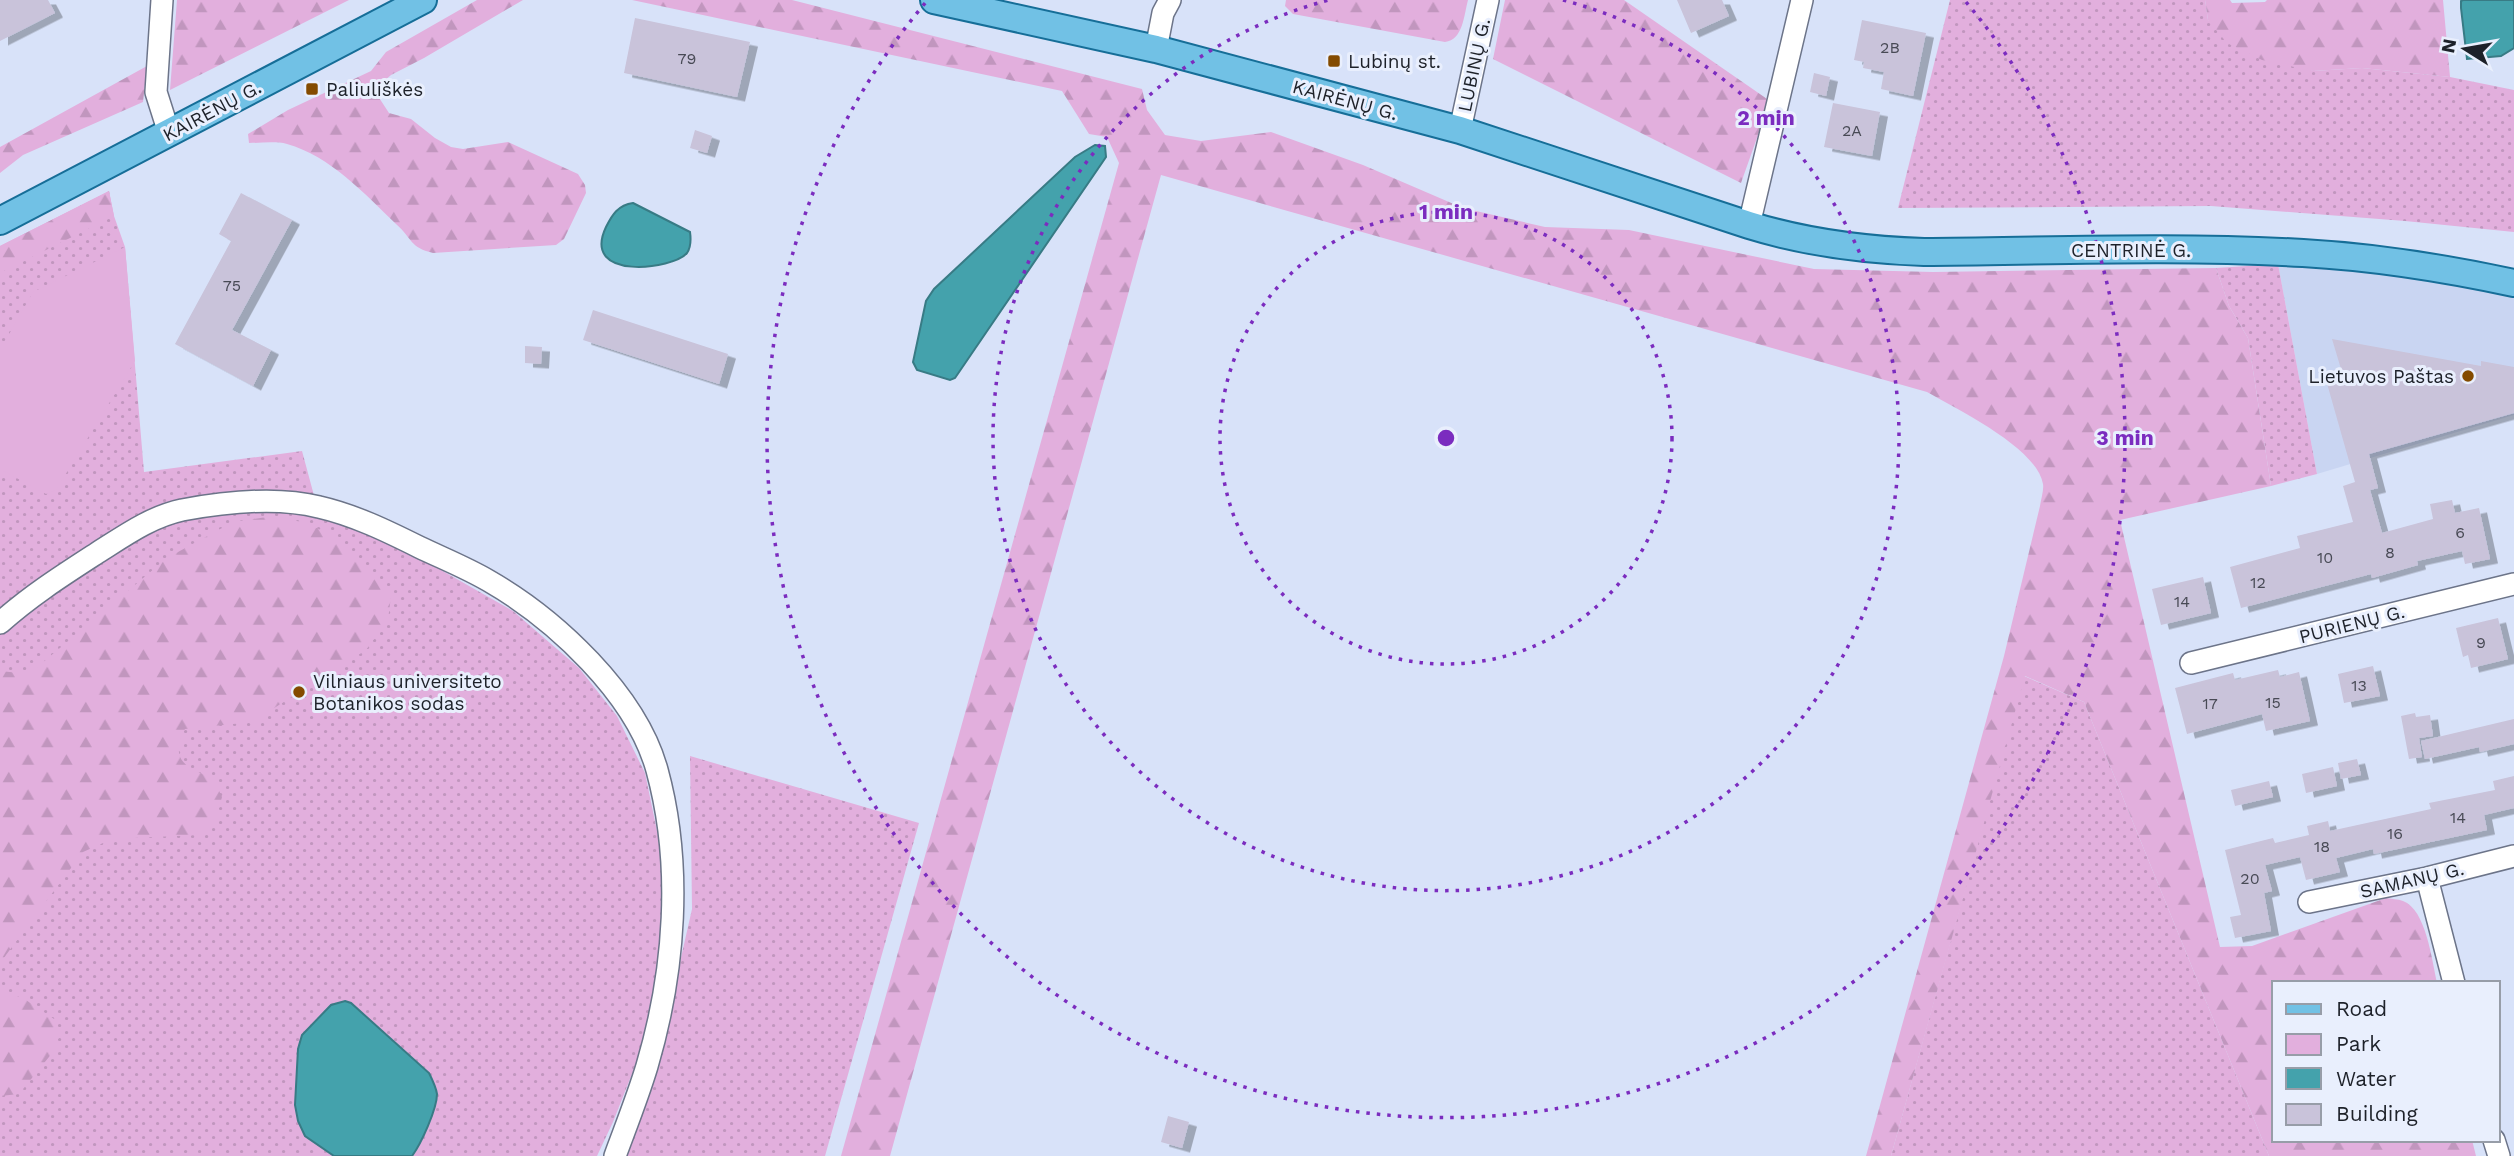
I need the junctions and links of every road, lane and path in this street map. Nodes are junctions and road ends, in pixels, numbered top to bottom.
1 (162, 0) edge
2 (423, 0) edge
3 (939, 0) edge
4 (1170, 0) edge
5 (1488, 0) edge
6 (1802, 0) edge
7 (1156, 49) junction
8 (1460, 131) junction
9 (169, 133) junction
10 (0, 221) edge
11 (1749, 225) junction
12 (2514, 282) edge
13 (2514, 584) edge
14 (0, 623) edge
15 (2191, 663) dead end
16 (2514, 856) edge
17 (2427, 878) junction
18 (2309, 902) dead end
19 (2453, 981) edge
20 (615, 1156) edge

1 - 9 street
2 - 9 main road, KAIRĖNŲ G.
3 - 7 main road, KAIRĖNŲ G.
4 - 7 street
5 - 8 street, LUBINŲ G.
6 - 11 street
7 - 8 main road, KAIRĖNŲ G.
8 - 11 main road, KAIRĖNŲ G.
9 - 10 main road, KAIRĖNŲ G.
11 - 12 main road, CENTRINĖ G.
13 - 15 street, PURIENŲ G.
14 - 20 street
16 - 17 street, SAMANŲ G.
17 - 18 street, SAMANŲ G.
17 - 19 street

